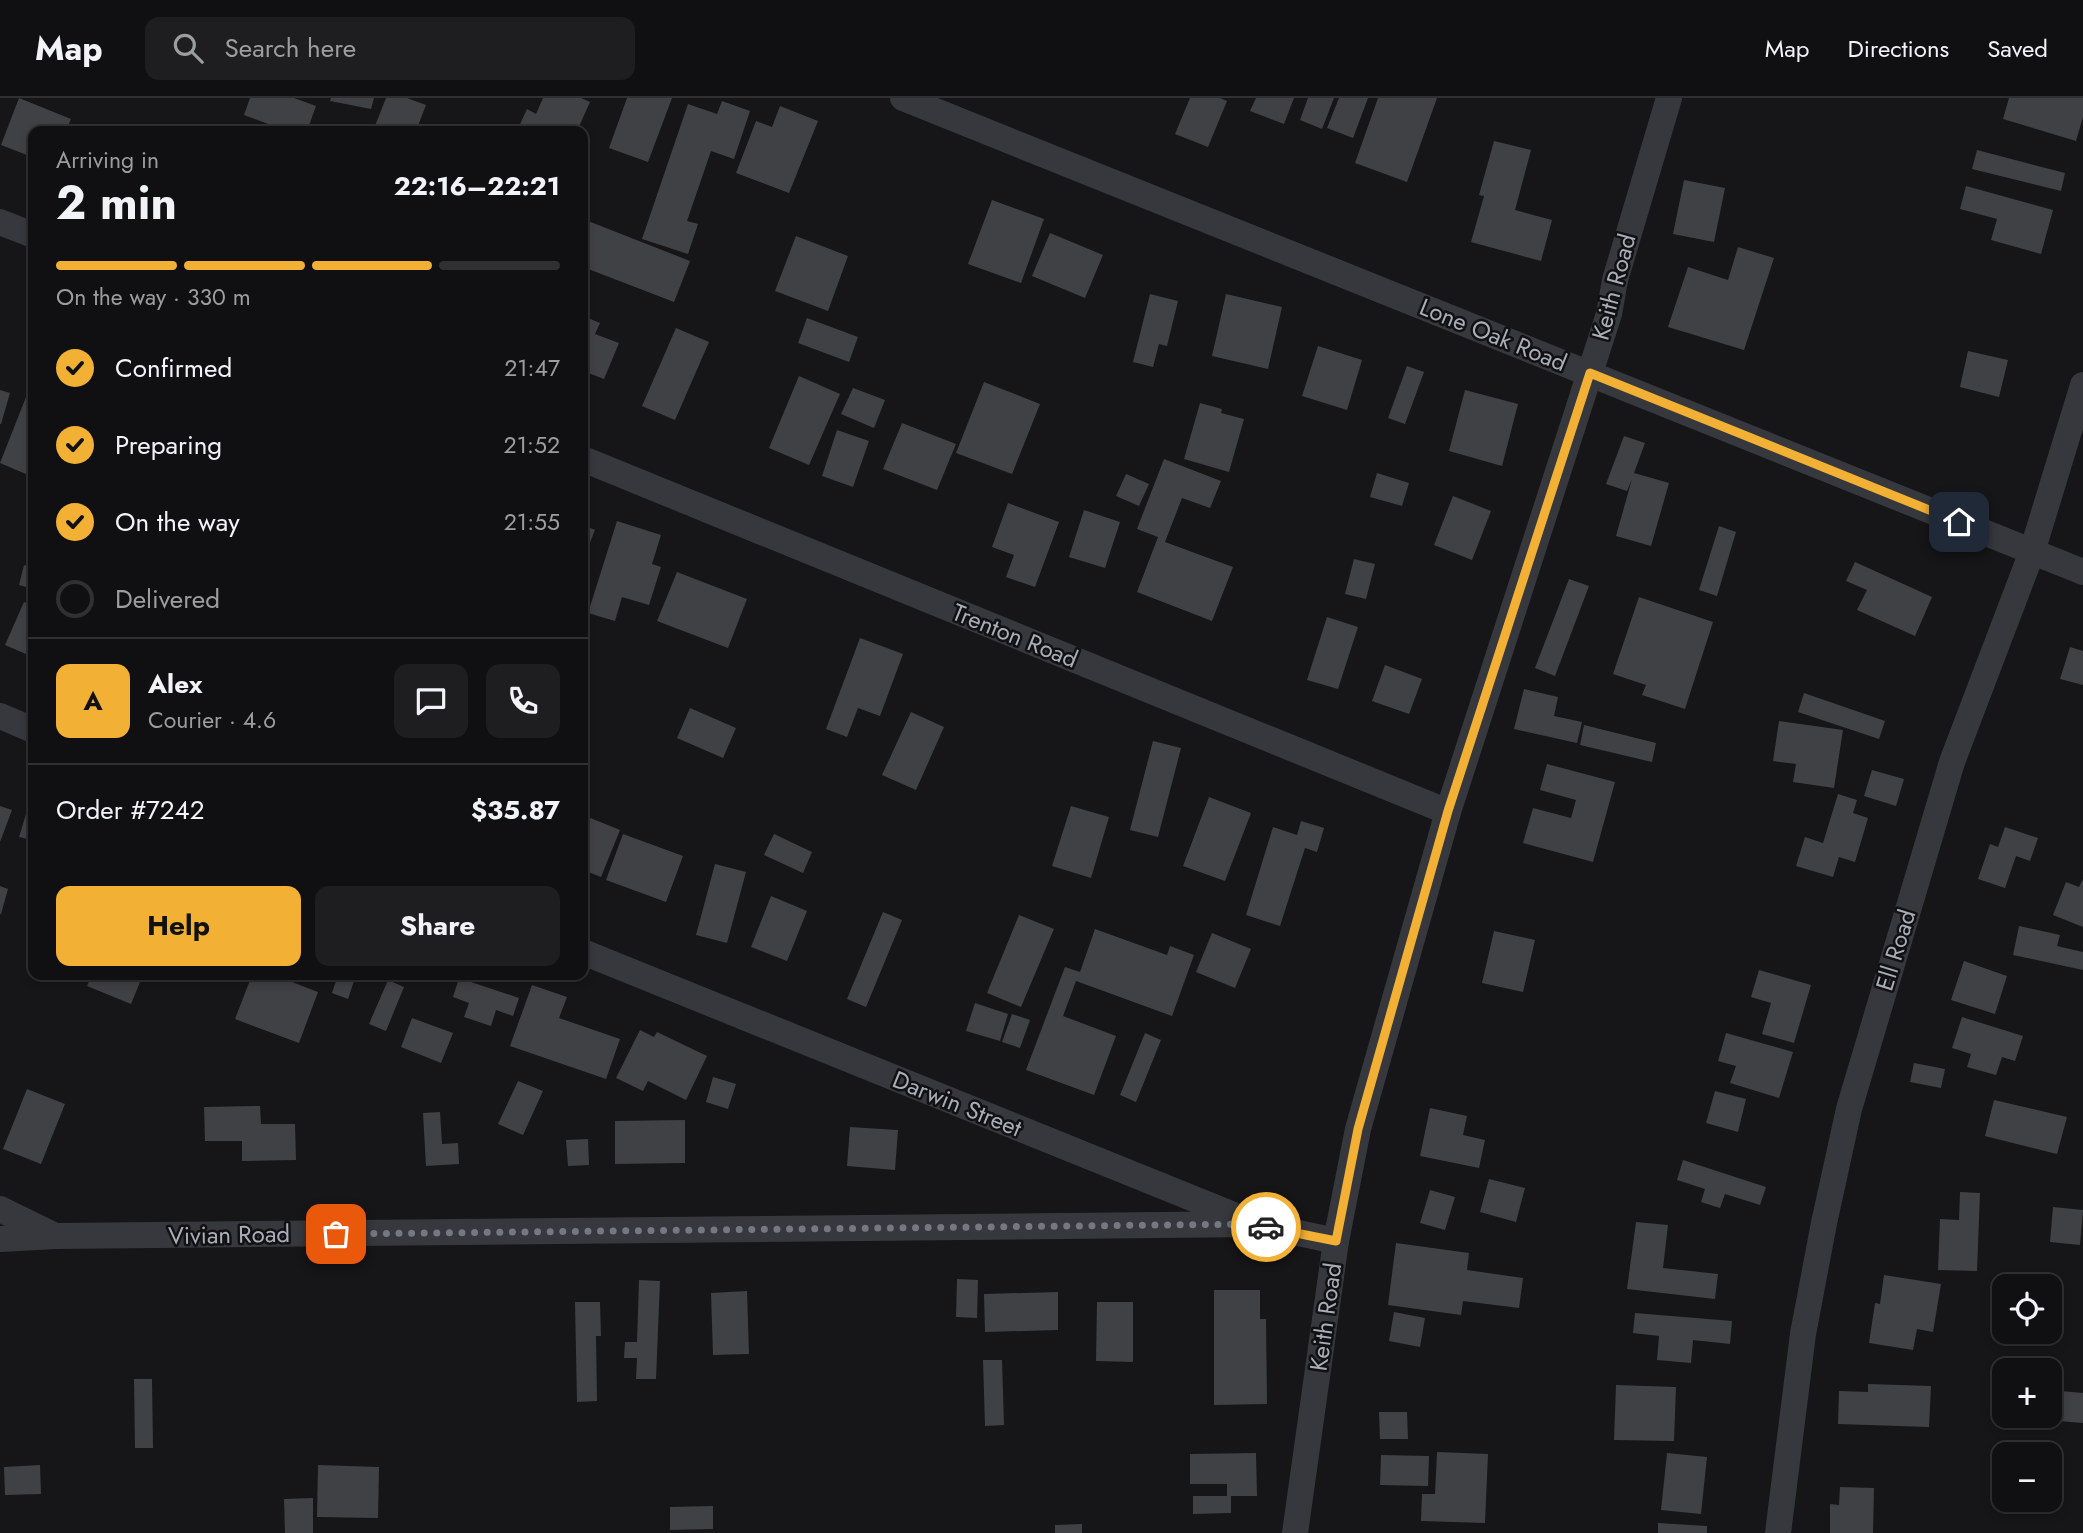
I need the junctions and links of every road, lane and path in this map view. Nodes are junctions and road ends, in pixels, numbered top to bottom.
1 (902, 98) edge
2 (1669, 98) edge
3 (0, 222) edge
4 (28, 233) edge
5 (1590, 373) junction
6 (2083, 385) edge
7 (588, 461) edge
8 (2032, 552) junction
9 (2083, 572) edge
10 (0, 716) edge
11 (28, 728) edge
12 (1448, 811) junction
13 (588, 954) edge
14 (0, 1209) edge
15 (1256, 1224) junction
16 (57, 1237) junction
17 (0, 1239) edge
18 (1336, 1241) junction
19 (1295, 1533) edge
20 (1778, 1533) edge

1 - 5 street, Lone Oak Road
2 - 5 street, Keith Road
3 - 4 street
5 - 8 street, Lone Oak Road
5 - 12 street, Keith Road
6 - 8 street, Ell Road
7 - 12 street, Trenton Road
8 - 9 street, Lone Oak Road
8 - 20 street, Ell Road
10 - 11 street
12 - 18 street, Keith Road
13 - 15 street, Darwin Street
14 - 16 street
15 - 16 street, Vivian Road
15 - 18 street, Darwin Street
16 - 17 street, Vivian Road
18 - 19 street, Keith Road

